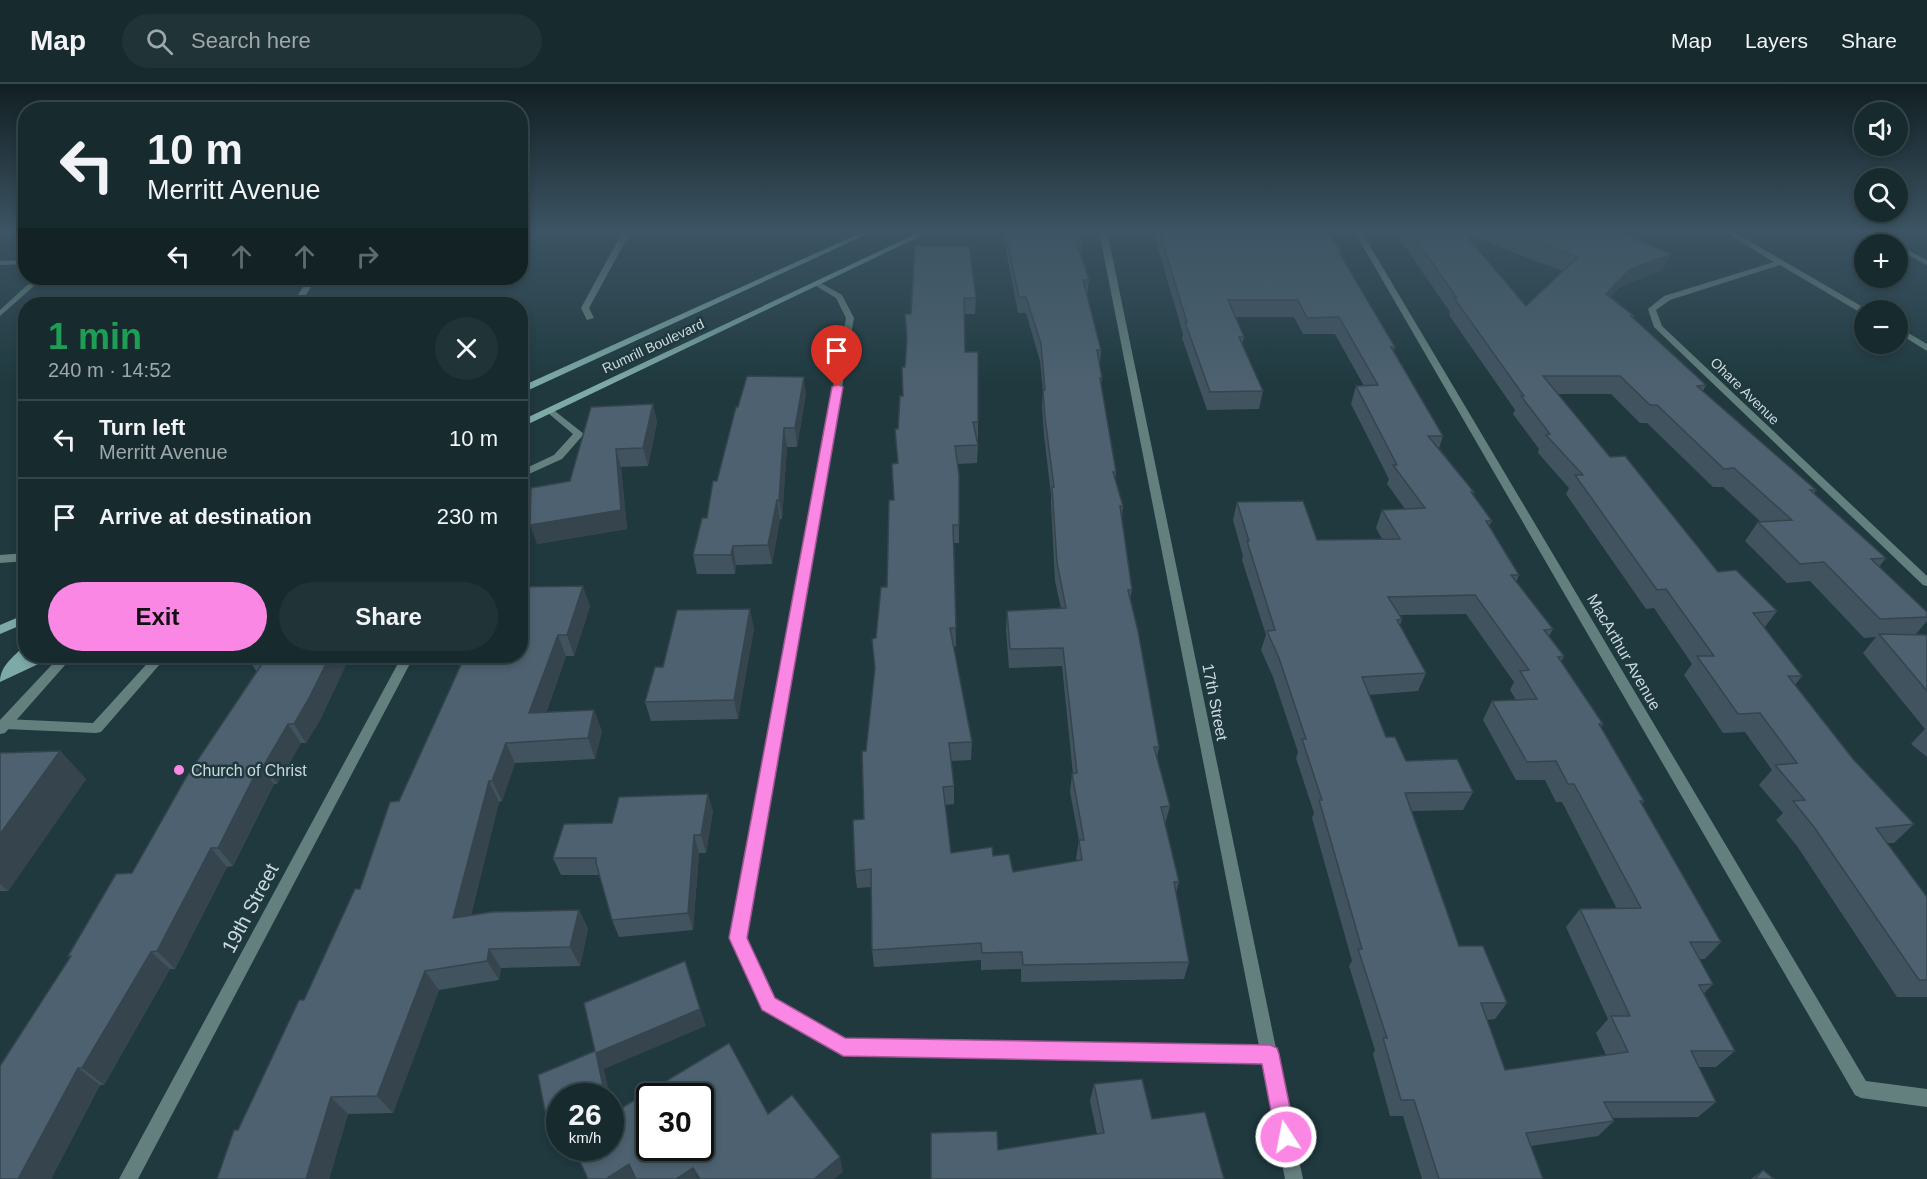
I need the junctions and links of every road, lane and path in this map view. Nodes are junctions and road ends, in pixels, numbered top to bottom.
1 (599, 282) edge
2 (758, 282) edge
3 (823, 282) edge
4 (1113, 282) edge
5 (1388, 282) edge
6 (1717, 282) edge
7 (1815, 282) edge
8 (819, 284) junction
9 (31, 285) edge
10 (18, 297) edge
11 (18, 297) edge
12 (1854, 305) edge
13 (0, 314) edge
14 (590, 318) dead end
15 (1908, 336) edge
16 (1927, 348) edge
17 (528, 387) edge
18 (551, 411) junction
19 (528, 421) edge
20 (528, 471) edge
21 (18, 558) edge
22 (0, 559) edge
23 (1927, 582) edge
24 (18, 622) edge
25 (0, 630) edge
26 (18, 659) edge
27 (30, 663) edge
28 (61, 663) edge
29 (155, 663) edge
30 (404, 663) edge
31 (1, 676) edge
32 (2, 727) edge
33 (1270, 1054) junction
34 (1927, 1098) edge
35 (128, 1179) edge
36 (1294, 1179) edge

1 - 14 street
2 - 17 main road, Rumrill Boulevard
3 - 8 main road, Rumrill Boulevard
4 - 33 street, 17th Street
5 - 34 street, MacArthur Avenue
6 - 23 street, Ohare Avenue
7 - 12 street
8 - 18 main road, Rumrill Boulevard
8 - 33 street
9 - 10 street
11 - 13 street
15 - 16 street
18 - 19 main road, Rumrill Boulevard
18 - 20 street
21 - 22 street
24 - 25 main road
26 - 31 main road
27 - 31 main road
28 - 32 street
29 - 32 street
30 - 35 street, 19th Street
33 - 36 street, 17th Street

